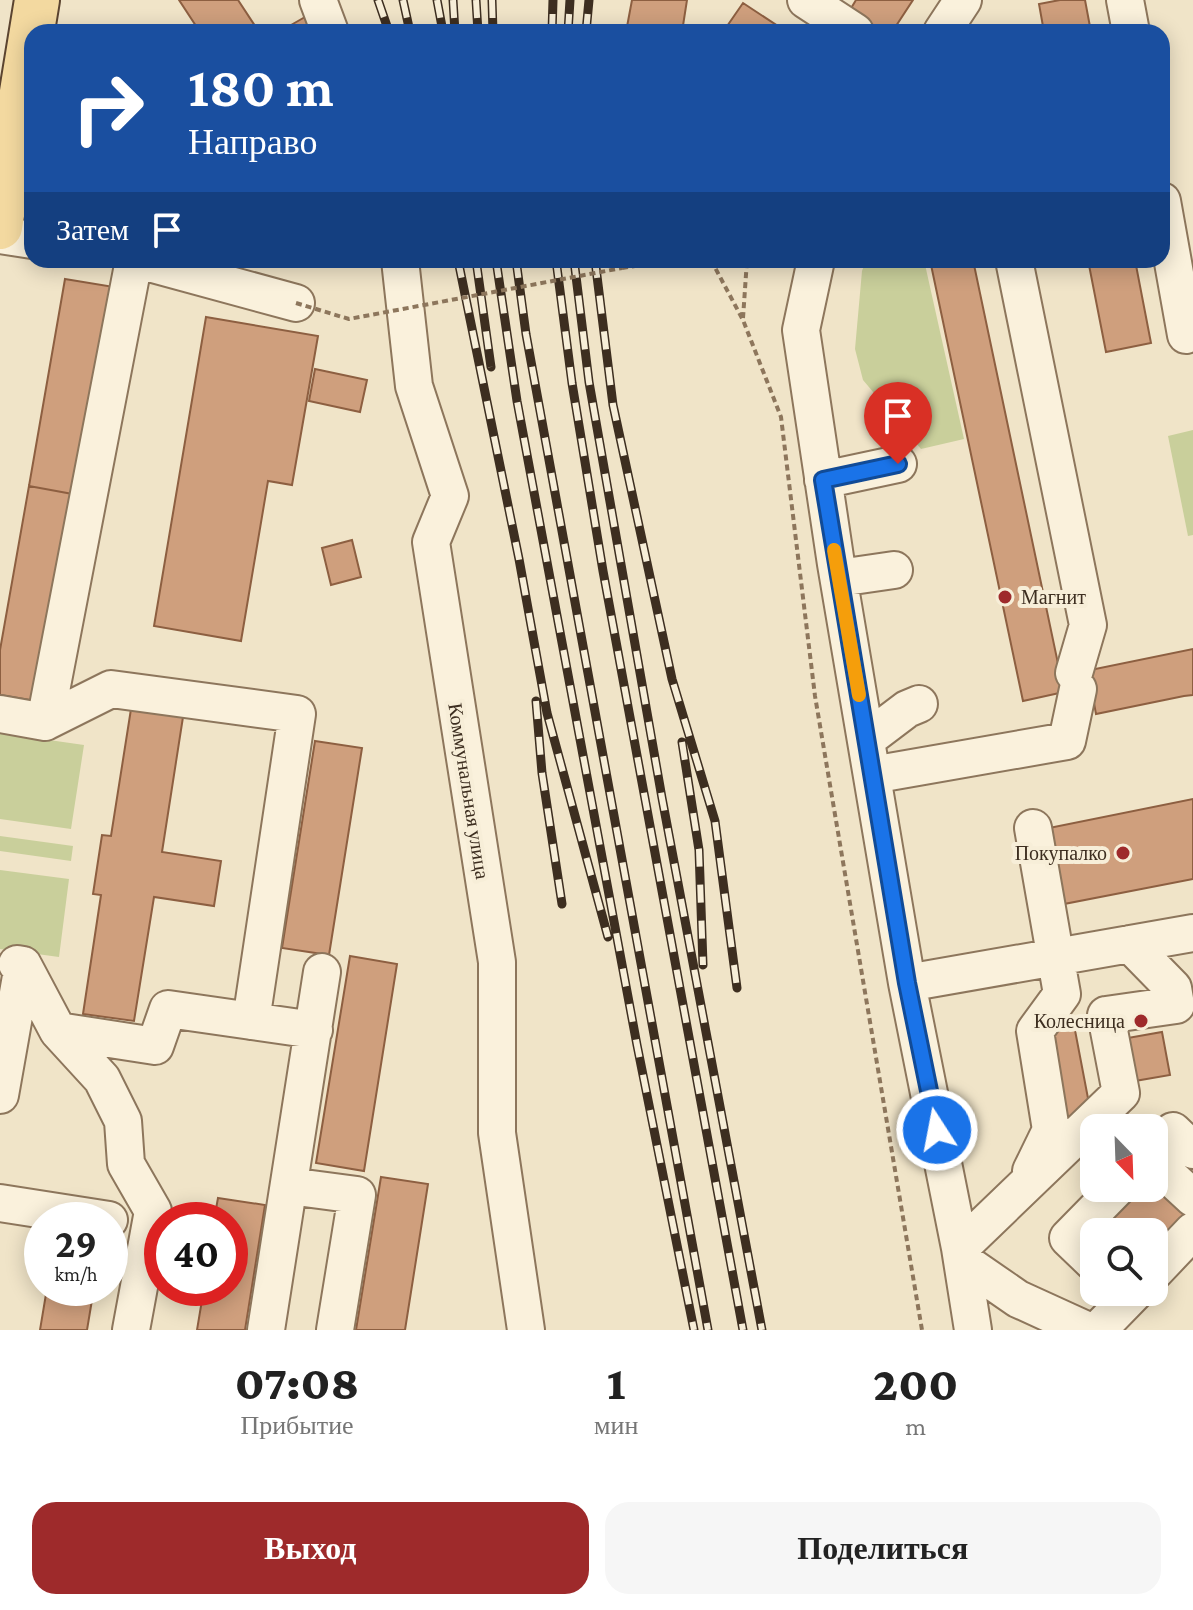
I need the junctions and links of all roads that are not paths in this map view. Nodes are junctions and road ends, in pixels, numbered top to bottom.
1 (37, 0) edge
2 (318, 0) edge
3 (1125, 0) edge
4 (33, 24) edge
5 (327, 24) edge
6 (1130, 24) edge
7 (24, 80) edge
8 (0, 227) edge
9 (0, 235) edge
10 (24, 239) edge
11 (1170, 246) edge
12 (134, 268) edge
13 (166, 268) edge
14 (401, 268) edge
15 (814, 268) edge
16 (1016, 268) edge
17 (296, 303) road end
18 (1186, 335) dead end
19 (898, 464) dead end
20 (823, 480) junction
21 (894, 570) dead end
22 (839, 578) junction
23 (919, 704) dead end
24 (0, 714) edge
25 (45, 722) junction
26 (869, 758) junction
27 (1033, 828) dead end
28 (1193, 933) edge
29 (1130, 944) junction
30 (1056, 957) junction
31 (12, 963) edge
32 (322, 972) dead end
33 (907, 983) junction
34 (251, 1021) junction
35 (314, 1030) junction
36 (58, 1031) junction
37 (0, 1095) edge
38 (1168, 1136) edge
39 (1193, 1150) edge
40 (1168, 1175) edge
41 (289, 1186) junction
42 (1024, 1187) junction
43 (1193, 1198) edge
44 (148, 1202) edge
45 (1103, 1202) edge
46 (0, 1203) edge
47 (24, 1207) edge
48 (1088, 1218) edge
49 (1080, 1226) edge
50 (1193, 1231) edge
51 (1080, 1250) edge
52 (962, 1254) junction
53 (1168, 1256) edge
54 (144, 1262) edge
55 (1018, 1299) junction
56 (1120, 1306) edge
57 (971, 1318) edge
58 (131, 1330) edge
59 (266, 1330) edge
60 (335, 1330) edge
61 (526, 1330) edge
62 (1086, 1330) edge
63 (1098, 1330) edge

1 - 4 main road
2 - 5 street
3 - 6 street
7 - 8 main road
9 - 10 street
11 - 18 street
12 - 25 street
13 - 17 street
14 - 61 street, Коммунальная улица
15 - 20 street
16 - 26 street
19 - 20 street
20 - 22 street
21 - 22 street
22 - 26 street
23 - 26 street
24 - 25 street
25 - 34 street
26 - 33 street
27 - 30 street
28 - 29 street
29 - 30 street
29 - 42 street
30 - 33 street
30 - 42 street
31 - 36 street
31 - 37 street
32 - 35 street
33 - 52 street
34 - 35 street
34 - 36 street
35 - 41 street
36 - 44 street
38 - 39 street
40 - 43 street
41 - 59 street
41 - 60 street
42 - 52 street
45 - 48 street
46 - 47 street
49 - 51 street
50 - 53 street
52 - 55 street
52 - 57 street
54 - 58 street
55 - 57 street
55 - 62 street
56 - 63 street

